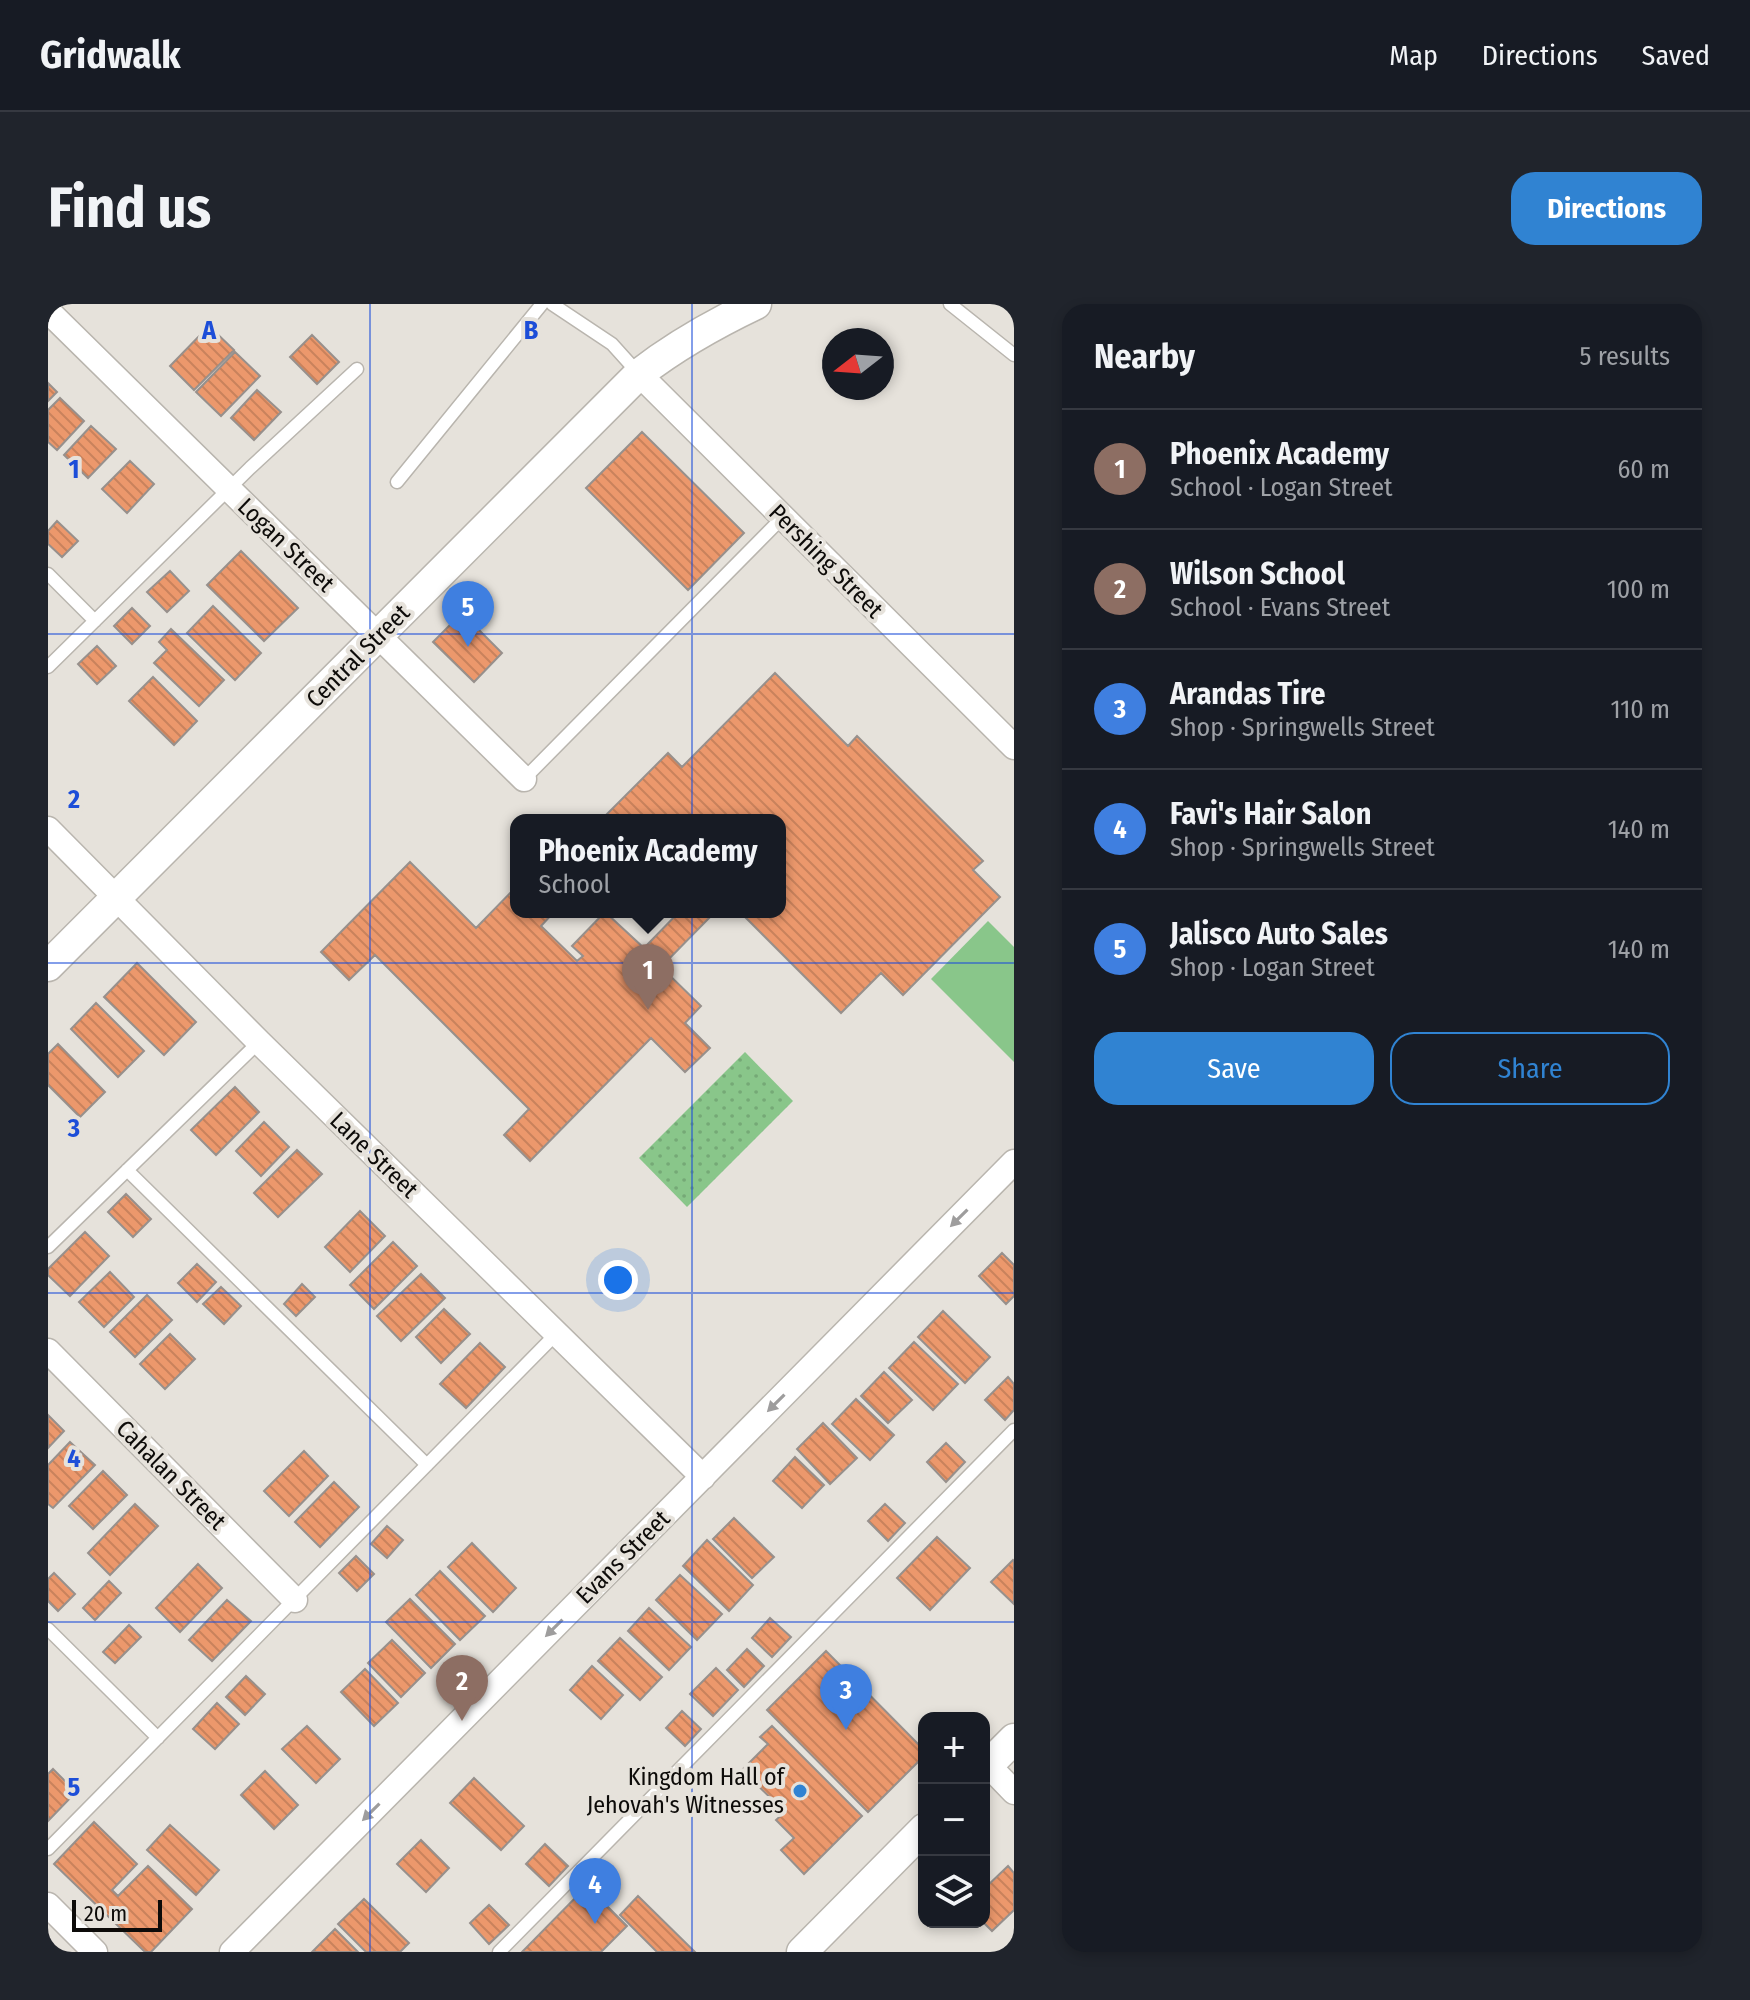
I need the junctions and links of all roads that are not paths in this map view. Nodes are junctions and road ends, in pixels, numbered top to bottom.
1 (542, 304) edge
2 (552, 304) edge
3 (756, 304) edge
4 (950, 304) edge
5 (48, 311) edge
6 (1014, 355) edge
7 (357, 369) dead end
8 (639, 374) junction
9 (397, 482) dead end
10 (229, 489) junction
11 (783, 517) junction
12 (48, 574) edge
13 (95, 621) junction
14 (378, 636) junction
15 (48, 667) edge
16 (1014, 747) edge
17 (524, 779) joint
18 (48, 829) edge
19 (116, 898) junction
20 (48, 966) edge
21 (259, 1042) junction
22 (1014, 1162) edge
23 (127, 1170) junction
24 (48, 1247) edge
25 (557, 1333) junction
26 (48, 1351) edge
27 (1014, 1430) edge
28 (427, 1465) junction
29 (703, 1477) junction
30 (295, 1600) junction
31 (48, 1629) edge
32 (158, 1738) junction
33 (1014, 1739) edge
34 (990, 1763) edge
35 (990, 1771) edge
36 (1014, 1792) edge
37 (918, 1835) edge
38 (48, 1849) edge
39 (48, 1905) edge
40 (95, 1952) edge
41 (232, 1952) edge
42 (499, 1952) edge
43 (802, 1952) edge

1 - 9 lane
2 - 8 lane
3 - 8 street, Central Street
4 - 6 lane
5 - 10 street, Logan Street
7 - 10 lane
8 - 11 street, Pershing Street
8 - 14 street, Central Street
10 - 13 lane
10 - 14 street, Logan Street
11 - 16 street, Pershing Street
11 - 17 lane
12 - 13 lane
13 - 15 lane
14 - 17 street, Logan Street
14 - 19 street, Central Street
18 - 19 street, Lane Street
19 - 20 street, Central Street
19 - 21 street, Lane Street
21 - 23 lane
21 - 25 street, Lane Street
22 -> 29 street, Evans Street
23 - 24 lane
23 - 28 lane
25 - 28 lane
25 - 29 street, Lane Street
26 - 30 street, Cahalan Street
27 - 42 lane
28 - 30 lane
29 -> 41 street, Evans Street
30 - 32 lane
31 - 32 lane
32 - 38 lane
33 - 34 street
35 - 36 street
37 - 43 street
39 - 40 street

